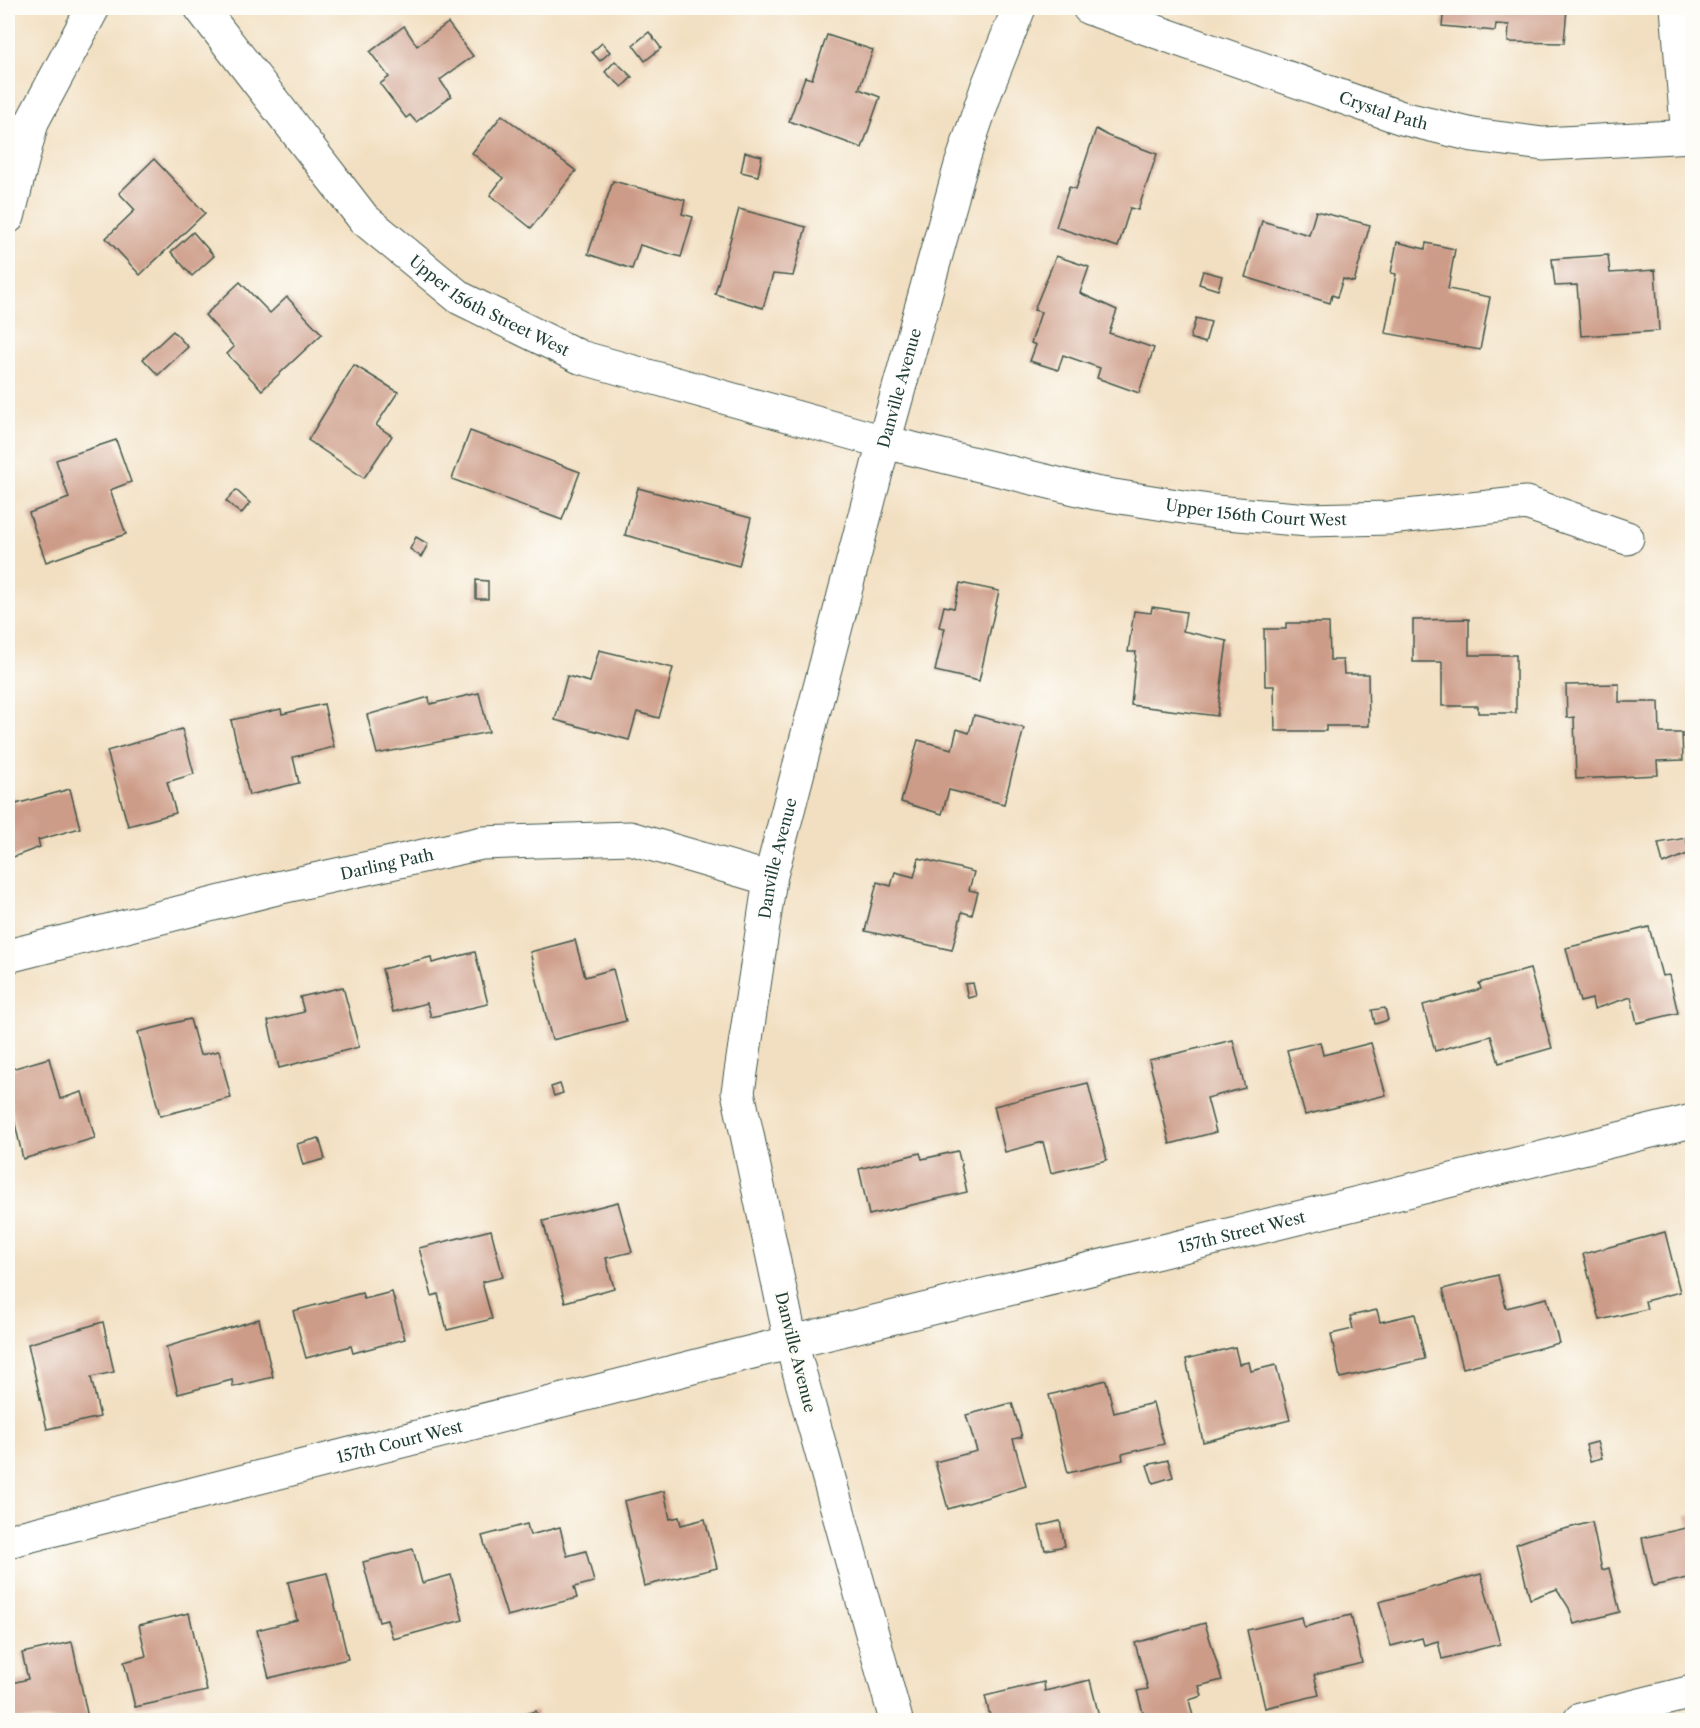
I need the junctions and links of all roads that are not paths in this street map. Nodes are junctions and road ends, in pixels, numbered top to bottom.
1 (93, 8) edge
2 (201, 8) edge
3 (1019, 8) edge
4 (1089, 8) edge
5 (1677, 8) edge
6 (1690, 137) edge
7 (8, 217) edge
8 (884, 442) junction
9 (1627, 538) dead end
10 (770, 879) junction
11 (8, 956) edge
12 (1692, 1121) edge
13 (791, 1342) junction
14 (8, 1541) edge
15 (1692, 1692) edge
16 (896, 1720) edge
17 (1580, 1720) edge

1 - 7 street
2 - 8 street, Upper 156th Street West
3 - 8 street, Danville Avenue
4 - 6 street, Crystal Path
5 - 6 street
8 - 9 street, Upper 156th Court West
8 - 10 street, Danville Avenue
10 - 11 street, Darling Path
10 - 13 street, Danville Avenue
12 - 13 street, 157th Street West
13 - 14 street, 157th Court West
13 - 16 street, Danville Avenue
15 - 17 street

